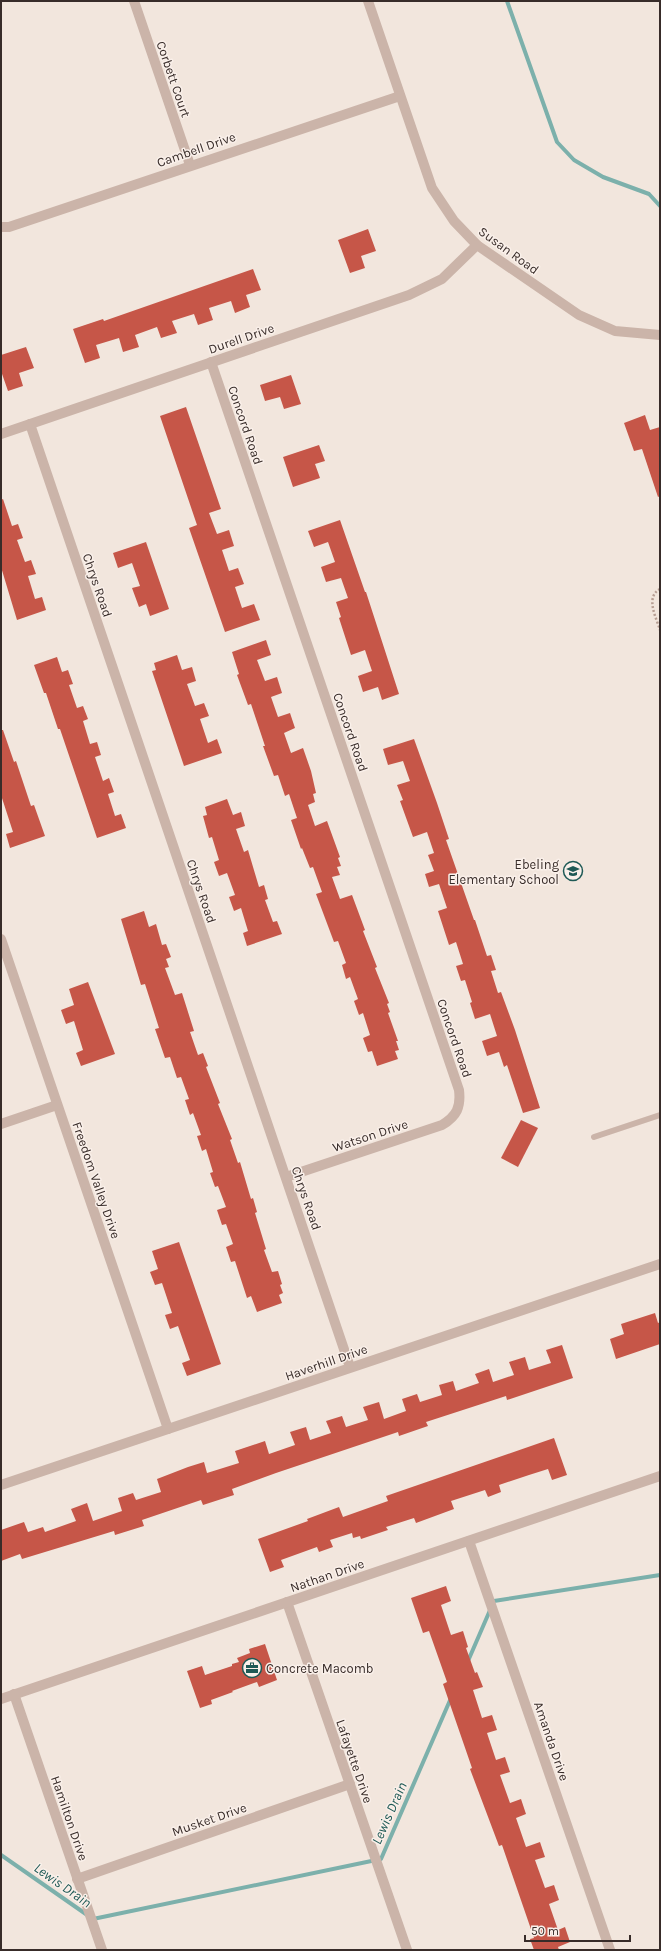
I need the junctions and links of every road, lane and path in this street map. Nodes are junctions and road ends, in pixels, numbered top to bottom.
1 (134, 1) edge
2 (368, 1) edge
3 (400, 96) junction
4 (190, 165) junction
5 (1, 227) edge
6 (477, 245) junction
7 (660, 335) edge
8 (211, 362) junction
9 (30, 424) junction
10 (1, 434) edge
11 (660, 588) edge
12 (660, 630) edge
13 (1, 939) edge
14 (57, 1105) junction
15 (458, 1110) joint
16 (660, 1115) edge
17 (1, 1124) edge
18 (594, 1136) dead end
19 (286, 1177) junction
20 (660, 1264) edge
21 (350, 1367) junction
22 (168, 1429) junction
23 (660, 1476) edge
24 (1, 1485) edge
25 (470, 1541) junction
26 (287, 1602) junction
27 (14, 1694) junction
28 (1, 1699) edge
29 (350, 1784) junction
30 (77, 1879) junction
31 (102, 1950) edge
32 (407, 1950) edge
33 (610, 1950) edge

1 - 4 street, Corbett Court
2 - 3 street, Susan Road
3 - 4 street, Cambell Drive
3 - 6 street, Susan Road
4 - 5 street, Cambell Drive
6 - 7 street, Susan Road
6 - 8 street, Durell Drive
8 - 9 street, Durell Drive
8 - 15 street, Concord Road
9 - 10 street, Durell Drive
9 - 19 street, Chrys Road
11 - 12 path
13 - 14 street, Freedom Valley Drive
14 - 17 street
14 - 22 street, Freedom Valley Drive
15 - 19 street, Watson Drive
16 - 18 lane
19 - 21 street, Chrys Road
20 - 21 street, Haverhill Drive
21 - 22 street, Haverhill Drive
22 - 24 street, Haverhill Drive
23 - 25 street, Nathan Drive
25 - 26 street, Nathan Drive
25 - 33 street, Amanda Drive
26 - 27 street, Nathan Drive
26 - 29 street, Lafayette Drive
27 - 28 street, Nathan Drive
27 - 30 street, Hamilton Drive
29 - 30 street, Musket Drive
29 - 32 street, Lafayette Drive
30 - 31 street, Hamilton Drive

